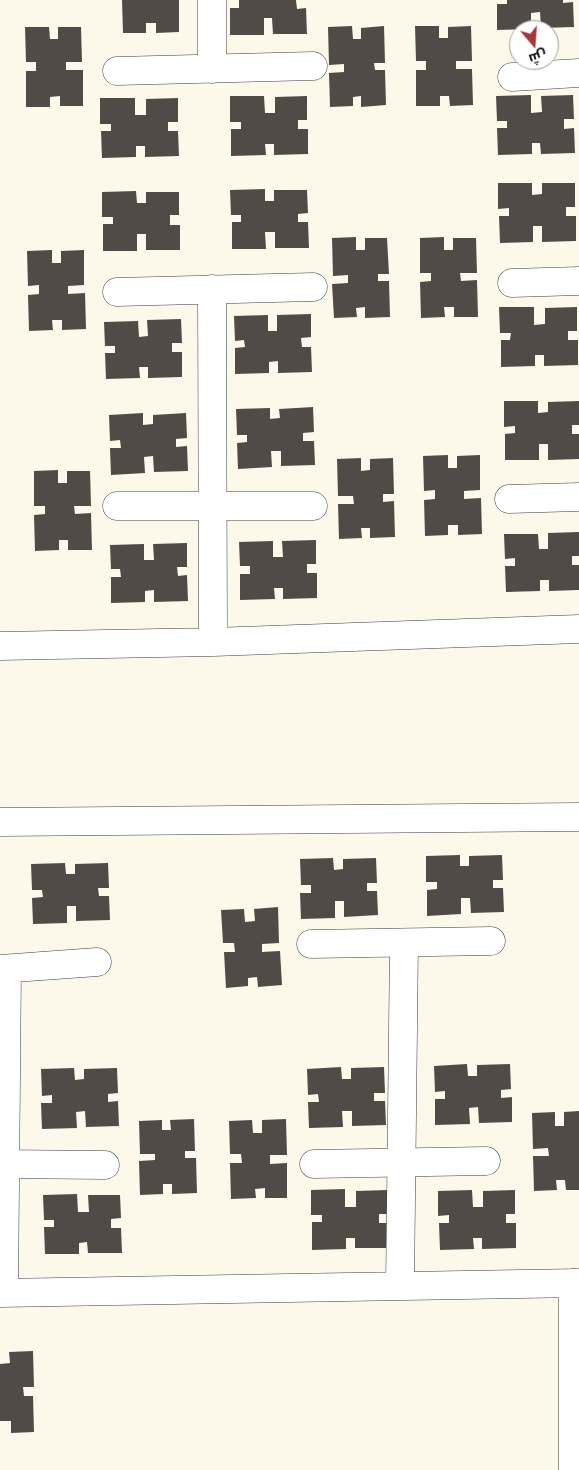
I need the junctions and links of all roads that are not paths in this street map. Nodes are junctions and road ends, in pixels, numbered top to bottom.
1 (212, 0) edge
2 (313, 66) dead end
3 (212, 69) junction
4 (117, 71) dead end
5 (579, 73) edge
6 (512, 77) dead end
7 (579, 281) edge
8 (512, 283) dead end
9 (313, 287) dead end
10 (212, 290) junction
11 (117, 292) dead end
12 (579, 497) edge
13 (510, 499) dead end
14 (117, 506) dead end
15 (212, 506) junction
16 (313, 506) dead end
17 (579, 629) edge
18 (213, 642) junction
19 (0, 646) edge
20 (579, 817) edge
21 (0, 822) edge
22 (491, 941) dead end
23 (404, 943) junction
24 (311, 944) dead end
25 (97, 962) dead end
26 (4, 969) edge
27 (486, 1161) dead end
28 (402, 1162) junction
29 (2, 1164) edge
30 (105, 1164) dead end
31 (314, 1164) dead end
32 (576, 1283) edge
33 (400, 1286) junction
34 (2, 1293) edge
35 (573, 1470) edge

1 - 3 street
2 - 3 street
3 - 4 street
5 - 6 street
7 - 8 street
9 - 10 street
10 - 11 street
10 - 15 street
12 - 13 street
14 - 15 street
15 - 16 street
15 - 18 street
17 - 18 street
18 - 19 street
20 - 21 street
22 - 23 street
23 - 24 street
23 - 28 street
25 - 26 street
26 - 29 street
27 - 28 street
28 - 31 street
28 - 33 street
29 - 30 street
29 - 34 street
32 - 33 street
32 - 35 street
33 - 34 street

